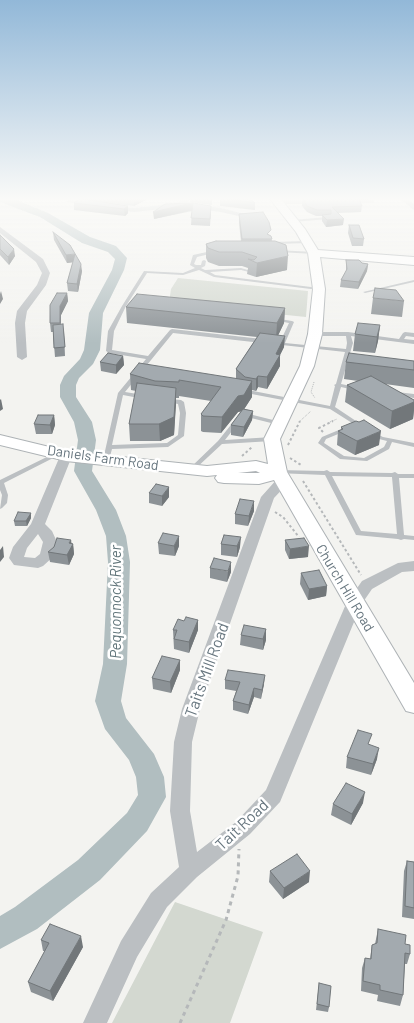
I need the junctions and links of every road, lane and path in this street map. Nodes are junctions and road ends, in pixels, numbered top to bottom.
1 (22, 247) edge
2 (310, 247) edge
3 (225, 251) edge
4 (274, 251) edge
5 (208, 252) junction
6 (314, 254) junction
7 (414, 260) edge
8 (198, 269) junction
9 (253, 272) edge
10 (261, 275) dead end
11 (414, 281) edge
12 (262, 282) junction
13 (319, 289) junction
14 (365, 292) dead end
15 (125, 303) junction
16 (135, 304) edge
17 (270, 318) edge
18 (348, 334) junction
19 (414, 334) edge
20 (314, 340) junction
21 (401, 340) junction
22 (414, 342) edge
23 (282, 344) junction
24 (346, 351) junction
25 (22, 357) dead end
26 (149, 358) junction
27 (337, 385) junction
28 (366, 389) edge
29 (236, 390) edge
30 (385, 392) edge
31 (121, 393) junction
32 (414, 396) edge
33 (152, 398) edge
34 (159, 399) edge
35 (292, 400) junction
36 (332, 408) junction
37 (279, 423) junction
38 (358, 424) junction
39 (272, 439) junction
40 (0, 440) edge
41 (256, 440) junction
42 (390, 440) junction
43 (220, 442) junction
44 (414, 444) edge
45 (65, 455) junction
46 (103, 455) junction
47 (236, 458) dead end
48 (200, 470) junction
49 (327, 472) junction
50 (395, 474) junction
51 (414, 476) edge
52 (288, 478) junction
53 (1, 484) edge
54 (0, 507) edge
55 (38, 525) dead end
56 (401, 538) junction
57 (414, 538) edge
58 (414, 566) edge
59 (367, 585) junction
60 (354, 604) junction
61 (414, 704) edge
62 (236, 835) junction
63 (190, 870) junction
64 (95, 1023) edge
65 (180, 1023) edge

1 - 25 street
2 - 6 main road
3 - 5 lane
4 - 6 lane
5 - 8 lane
5 - 8 lane
6 - 7 main road
6 - 13 main road
8 - 9 lane
8 - 12 lane
8 - 15 lane
10 - 12 lane
11 - 14 lane
12 - 13 lane
13 - 20 main road
15 - 16 lane
15 - 26 lane
17 - 23 lane
18 - 20 lane
18 - 21 lane
18 - 24 lane
19 - 21 lane
20 - 23 lane
20 - 24 lane
20 - 35 main road
21 - 22 lane
23 - 26 lane
24 - 27 lane
26 - 31 lane
27 - 28 lane
27 - 36 lane
29 - 35 lane
30 - 32 lane
31 - 33 lane
31 - 46 lane
34 - 46 lane
35 - 36 lane
35 - 37 main road
36 - 38 lane
37 - 39 main road
37 - 43 lane
38 - 42 lane
38 - 42 lane
39 - 41 lane
39 - 52 main road, Church Hill Road
40 - 45 main road, Daniels Farm Road
41 - 43 lane
41 - 47 path
42 - 44 lane
43 - 48 lane
45 - 46 main road, Daniels Farm Road
45 - 53 lane
45 - 55 street
46 - 48 main road, Daniels Farm Road
48 - 52 main road, Daniels Farm Road
49 - 50 lane
49 - 52 lane
49 - 56 lane
50 - 51 lane
50 - 56 lane
52 - 59 path
52 - 60 main road, Church Hill Road
52 - 63 street, Taits Mill Road
53 - 54 lane
56 - 57 lane
58 - 59 street
59 - 60 street, Tait Road
60 - 61 main road, Church Hill Road
60 - 62 street, Tait Road
62 - 63 street, Tait Road
62 - 65 path
63 - 64 street, Tait Road

